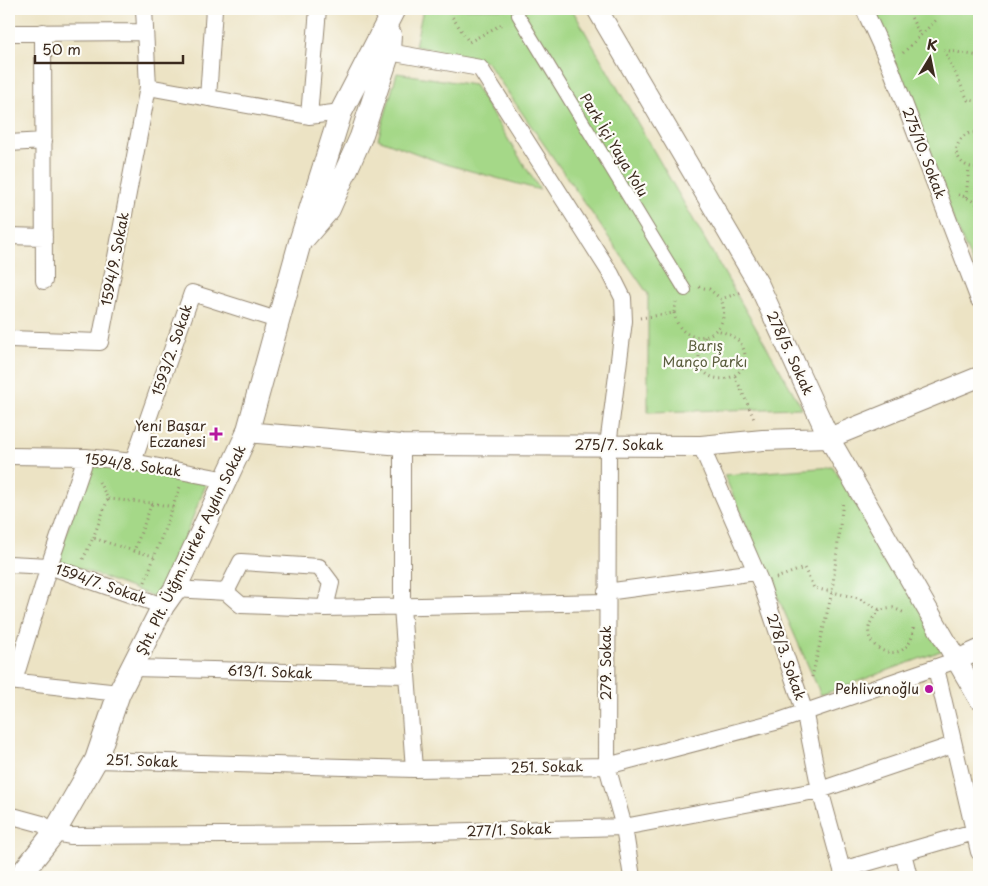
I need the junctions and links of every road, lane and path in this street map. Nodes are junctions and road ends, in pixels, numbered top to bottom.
1 (144, 9) edge
2 (214, 9) edge
3 (318, 9) edge
4 (447, 9) edge
5 (597, 9) edge
6 (864, 9) edge
7 (907, 9) edge
8 (393, 12) edge
9 (518, 15) joint
10 (938, 18) dead end
11 (43, 32) junction
12 (145, 32) junction
13 (9, 33) edge
14 (921, 35) junction
15 (389, 52) junction
16 (979, 56) edge
17 (890, 66) junction
18 (148, 87) junction
19 (208, 98) junction
20 (979, 101) edge
21 (342, 112) junction
22 (309, 116) junction
23 (979, 128) edge
24 (979, 133) edge
25 (44, 141) junction
26 (9, 143) edge
27 (979, 167) edge
28 (969, 168) junction
29 (966, 197) dead end
30 (9, 236) edge
31 (44, 237) junction
32 (300, 242) junction
33 (44, 281) dead end
34 (759, 285) junction
35 (685, 290) junction
36 (721, 299) junction
37 (979, 300) edge
38 (674, 313) junction
39 (277, 320) junction
40 (624, 321) junction
41 (717, 330) junction
42 (705, 337) junction
43 (9, 339) edge
44 (735, 376) junction
45 (979, 378) edge
46 (246, 432) junction
47 (830, 438) junction
48 (763, 440) junction
49 (402, 445) junction
50 (608, 445) junction
51 (701, 446) junction
52 (9, 456) edge
53 (86, 457) junction
54 (133, 462) junction
55 (847, 468) junction
56 (185, 473) junction
57 (227, 480) junction
58 (108, 499) junction
59 (152, 503) junction
60 (173, 507) junction
61 (93, 538) junction
62 (134, 551) junction
63 (154, 556) junction
64 (82, 560) dead end
65 (9, 564) edge
66 (49, 566) junction
67 (759, 577) junction
68 (226, 592) junction
69 (832, 592) junction
70 (140, 597) junction
71 (606, 597) junction
72 (169, 598) junction
73 (402, 607) junction
74 (325, 608) junction
75 (880, 610) junction
76 (979, 650) edge
77 (957, 660) junction
78 (133, 668) junction
79 (936, 668) junction
80 (406, 675) junction
81 (12, 681) edge
82 (119, 693) junction
83 (979, 699) edge
84 (804, 710) junction
85 (953, 745) junction
86 (96, 760) junction
87 (606, 766) junction
88 (414, 769) junction
89 (820, 790) junction
90 (9, 815) edge
91 (624, 827) junction
92 (974, 832) junction
93 (54, 833) junction
94 (979, 852) edge
95 (903, 853) junction
96 (843, 873) edge
97 (19, 877) edge
98 (632, 877) edge
99 (909, 877) edge

1 - 12 street
2 - 19 street
3 - 22 street
4 - 9 path
5 - 34 street, 278/5. Sokak
6 - 17 street, 275/10. Sokak
7 - 14 path
8 - 15 main road
8 - 21 main road, Şht. Plt. Ütğm.Türker Aydın Sokak
9 - 35 street, Park İçi Yaya Yolu
10 - 14 path
11 - 12 street
11 - 13 street
11 - 25 street
12 - 18 street
14 - 17 path
15 - 32 main road
15 - 40 street, 279. Sokak
16 - 20 path
17 - 37 street, 275/10. Sokak
18 - 19 street
18 - 43 street, 1594/9. Sokak
19 - 22 street
21 - 22 street
21 - 32 main road, Şht. Plt. Ütğm.Türker Aydın Sokak
23 - 24 path
24 - 28 path
25 - 26 street
25 - 31 street
27 - 28 path
28 - 29 path
30 - 31 street
31 - 33 street
32 - 39 main road, Şht. Plt. Ütğm.Türker Aydın Sokak
34 - 36 path
34 - 47 street, 278/5. Sokak
35 - 36 path
35 - 38 path
36 - 41 path
38 - 40 path
38 - 42 path
39 - 46 main road, Şht. Plt. Ütğm.Türker Aydın Sokak
39 - 54 street, 1593/2. Sokak
40 - 50 street, 279. Sokak
41 - 42 path
41 - 44 path
42 - 44 path
44 - 48 path
45 - 47 street, 275/7. Sokak
46 - 49 street, 275/7. Sokak
46 - 57 main road, Şht. Plt. Ütğm.Türker Aydın Sokak
47 - 48 street, 275/7. Sokak
47 - 55 street, 278/5. Sokak
48 - 51 street, 275/7. Sokak
49 - 50 street, 275/7. Sokak
49 - 73 street
50 - 51 street, 275/7. Sokak
50 - 71 street, 279. Sokak
51 - 67 street, 278/3. Sokak
52 - 53 street, 1594/8. Sokak
53 - 54 street, 1594/8. Sokak
53 - 58 path
53 - 66 street
54 - 56 street, 1594/8. Sokak
55 - 69 path
55 - 77 street, 278/5. Sokak
56 - 57 street, 1594/8. Sokak
56 - 60 path
57 - 72 main road, Şht. Plt. Ütğm.Türker Aydın Sokak
58 - 59 path
58 - 61 path
59 - 60 path
59 - 62 path
60 - 63 path
61 - 62 path
61 - 64 path
62 - 63 path
63 - 70 path
65 - 66 street, 1594/7. Sokak
66 - 70 street, 1594/7. Sokak
66 - 81 street
67 - 69 path
67 - 71 street
67 - 84 street, 278/3. Sokak
68 - 72 street, 1594/7. Sokak
68 - 74 street
68 - 74 street
69 - 75 path
69 - 84 path
70 - 72 street, 1594/7. Sokak
71 - 73 street
71 - 87 street, 279. Sokak
72 - 78 main road, Şht. Plt. Ütğm.Türker Aydın Sokak
73 - 74 street
73 - 80 street
75 - 75 path
76 - 77 street, 251. Sokak
77 - 79 street, 251. Sokak
77 - 83 street, 278/5. Sokak
78 - 80 street, 613/1. Sokak
78 - 82 main road, Şht. Plt. Ütğm.Türker Aydın Sokak
79 - 84 street, 251. Sokak
79 - 85 street
80 - 88 street
81 - 82 street
82 - 86 main road, Şht. Plt. Ütğm.Türker Aydın Sokak
84 - 87 street, 251. Sokak
84 - 89 street, 278/3. Sokak
85 - 89 street, 277/1. Sokak
85 - 92 street
86 - 88 street, 251. Sokak
86 - 93 main road, Şht. Plt. Ütğm.Türker Aydın Sokak
87 - 88 street, 251. Sokak
87 - 91 street, 279. Sokak
89 - 91 street, 277/1. Sokak
89 - 96 street, 278/3. Sokak
90 - 93 street
91 - 93 street, 277/1. Sokak
91 - 98 street, 279. Sokak
92 - 94 street
92 - 95 street
93 - 97 main road, Şht. Plt. Ütğm.Türker Aydın Sokak
95 - 96 street
95 - 99 street

